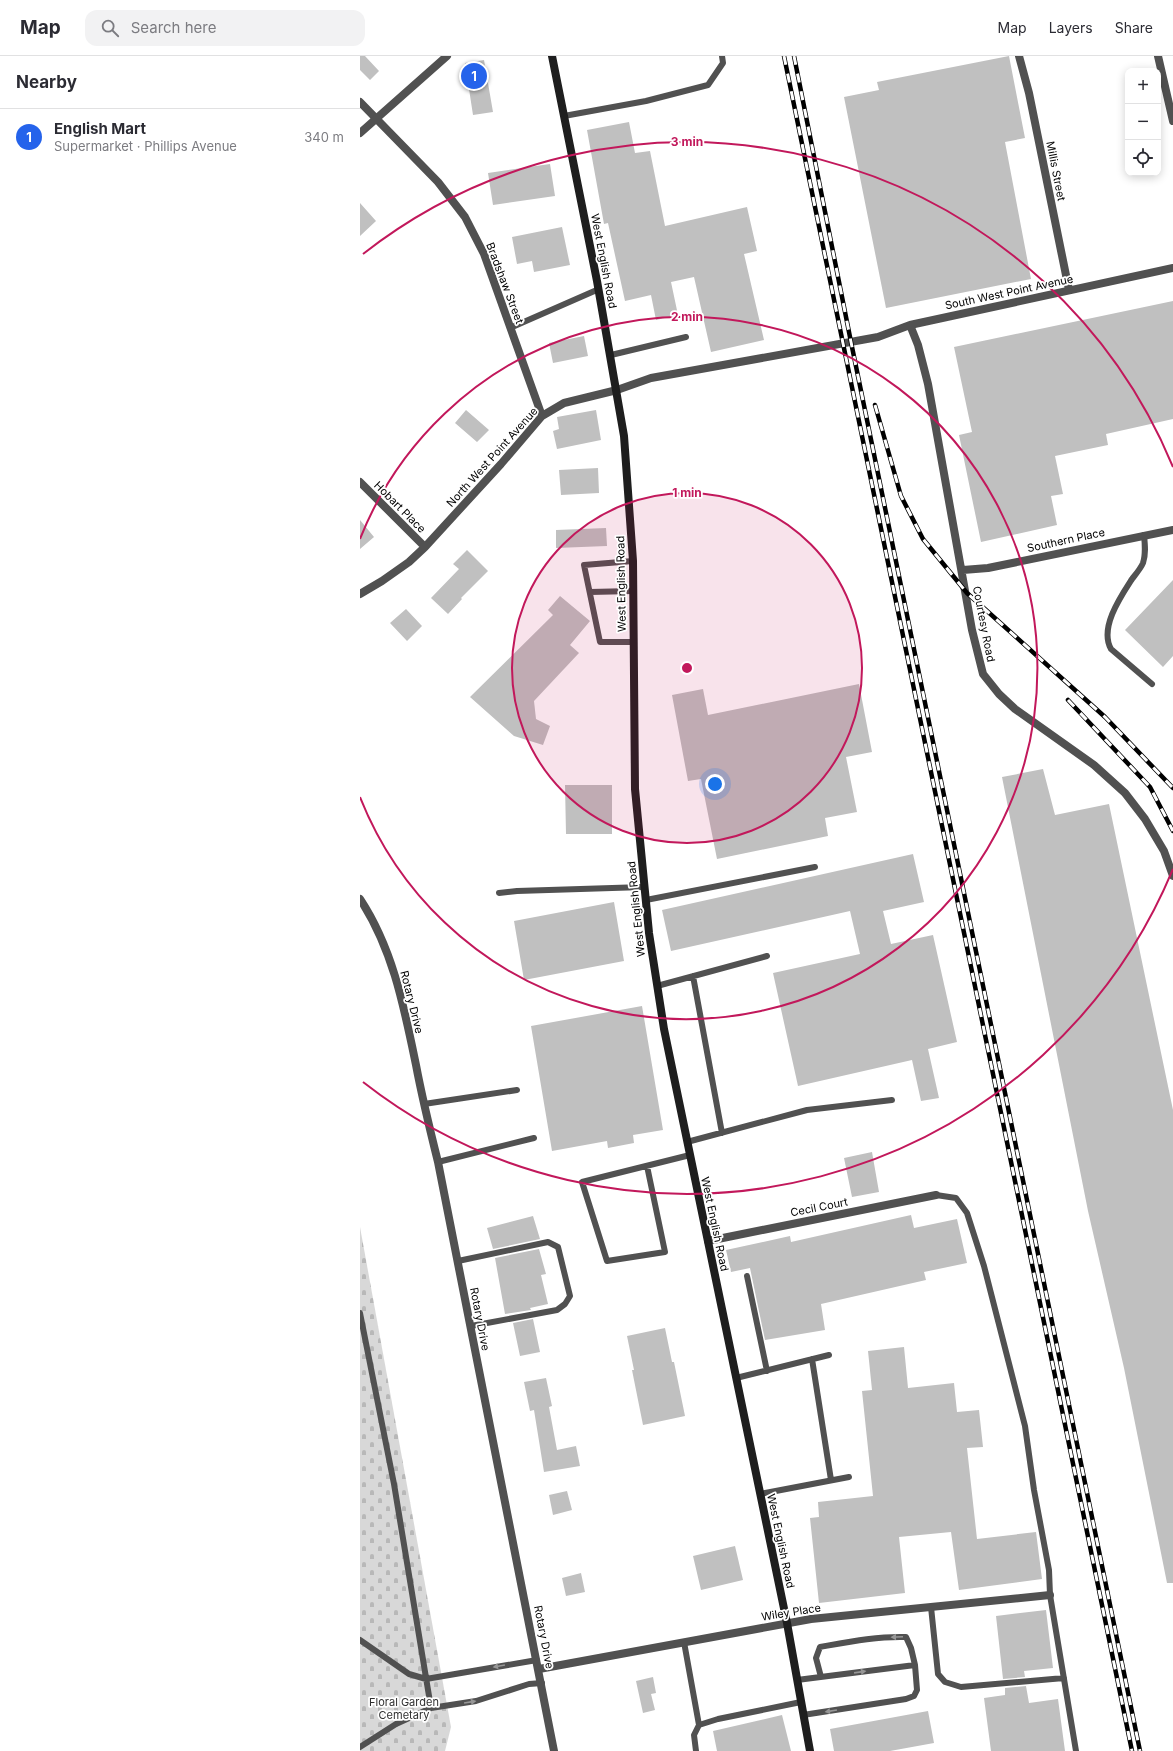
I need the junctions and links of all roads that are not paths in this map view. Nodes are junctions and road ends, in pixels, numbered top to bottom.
1 (447, 56) edge
2 (552, 56) edge
3 (722, 56) edge
4 (1018, 56) edge
5 (1158, 56) edge
6 (360, 102) edge
7 (564, 116) junction
8 (377, 118) junction
9 (1173, 121) edge
10 (360, 133) edge
11 (1173, 268) edge
12 (599, 289) junction
13 (1069, 290) junction
14 (910, 325) junction
15 (510, 328) junction
16 (686, 337) dead end
17 (851, 342) joint
18 (611, 355) junction
19 (617, 390) junction
20 (542, 416) junction
21 (360, 482) edge
22 (1173, 530) edge
23 (1144, 536) junction
24 (425, 547) junction
25 (633, 561) junction
26 (963, 570) junction
27 (633, 591) junction
28 (590, 592) junction
29 (360, 594) edge
30 (634, 642) junction
31 (1152, 684) dead end
32 (814, 867) dead end
33 (1173, 876) edge
34 (644, 887) junction
35 (499, 893) dead end
36 (360, 899) edge
37 (646, 900) junction
38 (767, 956) dead end
39 (693, 976) junction
40 (657, 986) junction
41 (517, 1090) dead end
42 (892, 1100) dead end
43 (424, 1104) junction
44 (722, 1133) junction
45 (534, 1138) dead end
46 (688, 1142) junction
47 (690, 1155) junction
48 (438, 1162) junction
49 (647, 1166) junction
50 (936, 1195) joint
51 (708, 1241) junction
52 (458, 1261) junction
53 (747, 1276) dead end
54 (360, 1313) edge
55 (471, 1326) junction
56 (829, 1355) dead end
57 (812, 1359) junction
58 (767, 1370) junction
59 (736, 1378) junction
60 (849, 1477) dead end
61 (832, 1480) junction
62 (760, 1494) junction
63 (1050, 1595) junction
64 (931, 1607) junction
65 (787, 1623) junction
66 (360, 1640) edge
67 (684, 1642) junction
68 (537, 1660) junction
69 (915, 1665) junction
70 (539, 1669) junction
71 (821, 1677) junction
72 (1064, 1678) junction
73 (426, 1679) junction
74 (797, 1680) junction
75 (542, 1683) junction
76 (801, 1702) junction
77 (431, 1708) junction
78 (803, 1715) junction
79 (698, 1725) junction
80 (360, 1747) edge
81 (554, 1751) edge
82 (696, 1751) edge
83 (810, 1751) edge
84 (1076, 1751) edge

1 - 8 street
2 - 7 main road, West English Road
3 - 7 lane
4 - 13 street, Millis Street
5 - 9 street
6 - 8 street, Bradshaw Street
7 - 12 main road, West English Road
8 - 10 street
8 - 15 street, Bradshaw Street
11 - 13 street, South West Point Avenue
12 - 15 lane
12 - 18 main road, West English Road
13 - 14 street, South West Point Avenue
14 - 17 street, South West Point Avenue
14 - 26 street, Courtesy Road
15 - 20 street, Bradshaw Street
16 - 18 lane
17 - 19 street, North West Point Avenue
18 - 19 main road, West English Road
19 - 20 street, North West Point Avenue
19 - 25 main road, West English Road
20 - 24 street, North West Point Avenue
21 - 24 street, Hobart Place
22 - 23 street, Southern Place
23 - 26 street, Southern Place
23 - 31 lane
24 - 29 street, North West Point Avenue
25 - 27 main road, West English Road
25 - 28 lane
26 - 33 street, Courtesy Road
27 - 28 lane
27 - 30 main road, West English Road
28 - 30 lane
30 - 34 main road, West English Road
32 - 37 lane
34 - 35 lane
34 - 37 main road, West English Road
36 - 43 street, Rotary Drive
37 - 40 main road, West English Road
38 - 39 lane
39 - 40 lane
39 - 44 lane
40 - 46 main road, West English Road
41 - 43 lane
42 - 44 lane
43 - 48 street, Rotary Drive
44 - 46 lane
45 - 48 lane
46 - 47 main road, West English Road
47 - 49 lane
47 - 51 main road, West English Road
48 - 52 street, Rotary Drive
49 - 49 lane
50 - 51 street, Cecil Court
50 - 63 lane
51 - 59 main road, West English Road
52 - 55 street, Rotary Drive
52 - 55 lane
53 - 58 lane
54 - 73 lane
55 - 68 street, Rotary Drive
56 - 57 lane
57 - 58 lane
57 - 61 lane
58 - 59 lane
59 - 62 main road, West English Road
60 - 61 lane
61 - 62 lane
62 - 65 main road, West English Road
63 - 64 street, Wiley Place
63 - 72 lane
64 - 65 street, Wiley Place
64 - 72 lane
65 - 67 street, Wiley Place
65 - 74 main road, West English Road
66 - 73 lane
67 - 70 street, Wiley Place
67 - 79 lane
68 - 70 street, Rotary Drive
68 -> 73 lane
71 -> 69 lane
69 -> 71 lane
69 -> 78 lane
70 - 75 street, Rotary Drive
71 - 74 lane
72 - 84 lane
73 - 77 lane
74 - 76 main road, West English Road
77 -> 75 lane
75 - 81 street, Rotary Drive
76 - 78 main road, West English Road
76 - 79 lane
77 - 80 lane
78 - 83 main road, West English Road
79 - 82 lane

